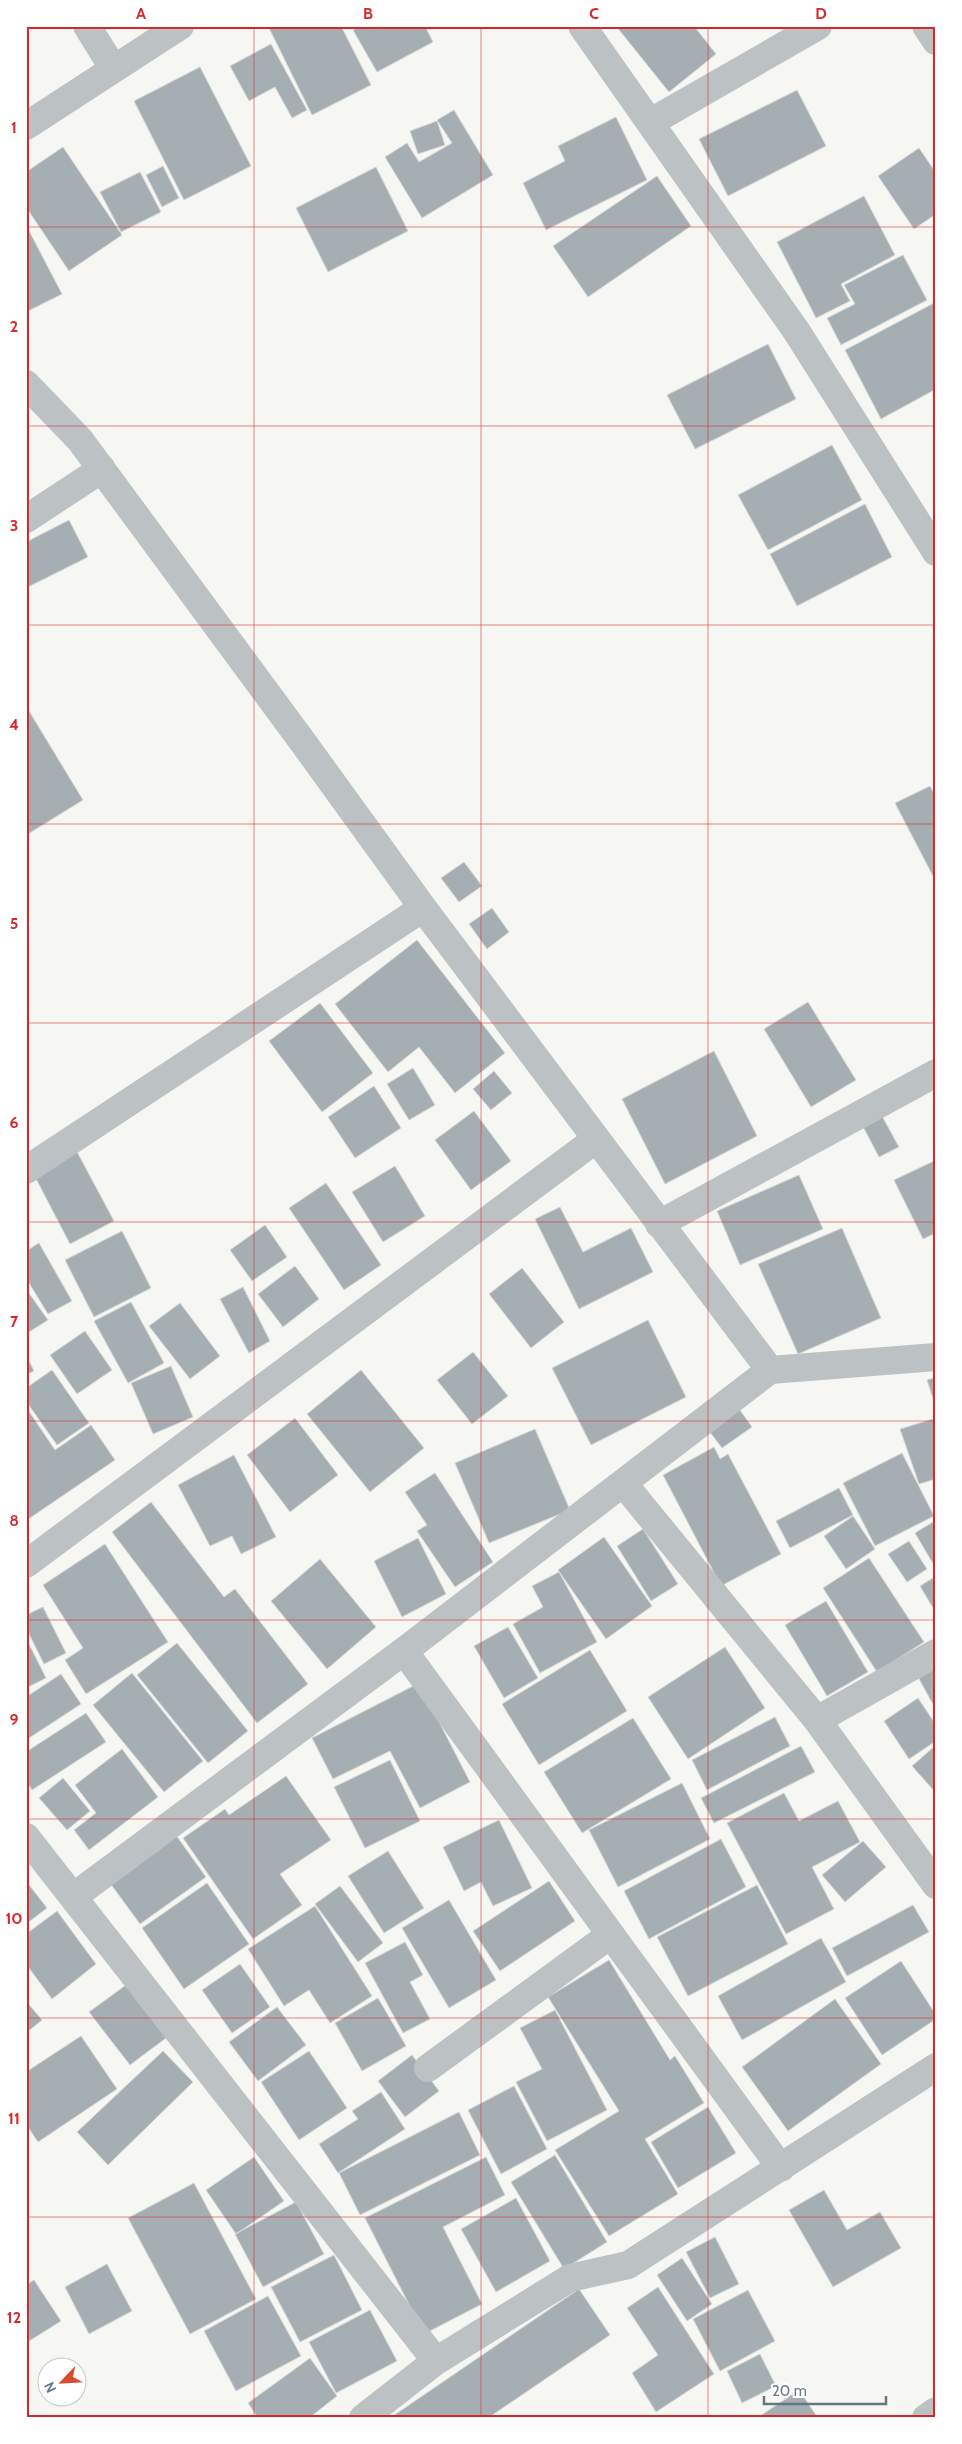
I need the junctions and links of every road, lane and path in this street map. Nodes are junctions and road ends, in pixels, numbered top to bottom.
1 (87, 26) edge
2 (180, 26) edge
3 (582, 26) edge
4 (818, 26) edge
5 (926, 26) edge
6 (936, 42) edge
7 (113, 68) junction
8 (651, 122) junction
9 (26, 126) edge
10 (26, 384) edge
11 (102, 469) junction
12 (26, 519) edge
13 (936, 552) edge
14 (423, 908) junction
15 (936, 1073) edge
16 (595, 1140) junction
17 (26, 1170) edge
18 (659, 1224) junction
19 (936, 1357) edge
20 (770, 1370) junction
21 (623, 1483) junction
22 (26, 1564) edge
23 (404, 1651) junction
24 (936, 1652) edge
25 (818, 1720) junction
26 (26, 1837) edge
27 (936, 1885) edge
28 (73, 1897) junction
29 (610, 1934) junction
30 (936, 2067) edge
31 (428, 2068) dead end
32 (781, 2168) junction
33 (436, 2361) junction
34 (936, 2411) edge
35 (362, 2418) edge
36 (926, 2418) edge

1 - 7 street
2 - 7 street
3 - 8 street
4 - 8 street
5 - 6 street
7 - 9 street
8 - 13 street
10 - 11 street
11 - 12 street
11 - 14 street
14 - 16 street
14 - 17 street
15 - 18 street
16 - 18 street
16 - 22 street
18 - 20 street
19 - 20 street
20 - 21 street
21 - 23 street
21 - 25 street
23 - 28 street
23 - 29 street
24 - 25 street
25 - 27 street
26 - 28 street
28 - 33 street
29 - 31 street
29 - 32 street
30 - 32 street
32 - 33 street
33 - 35 street
34 - 36 street

